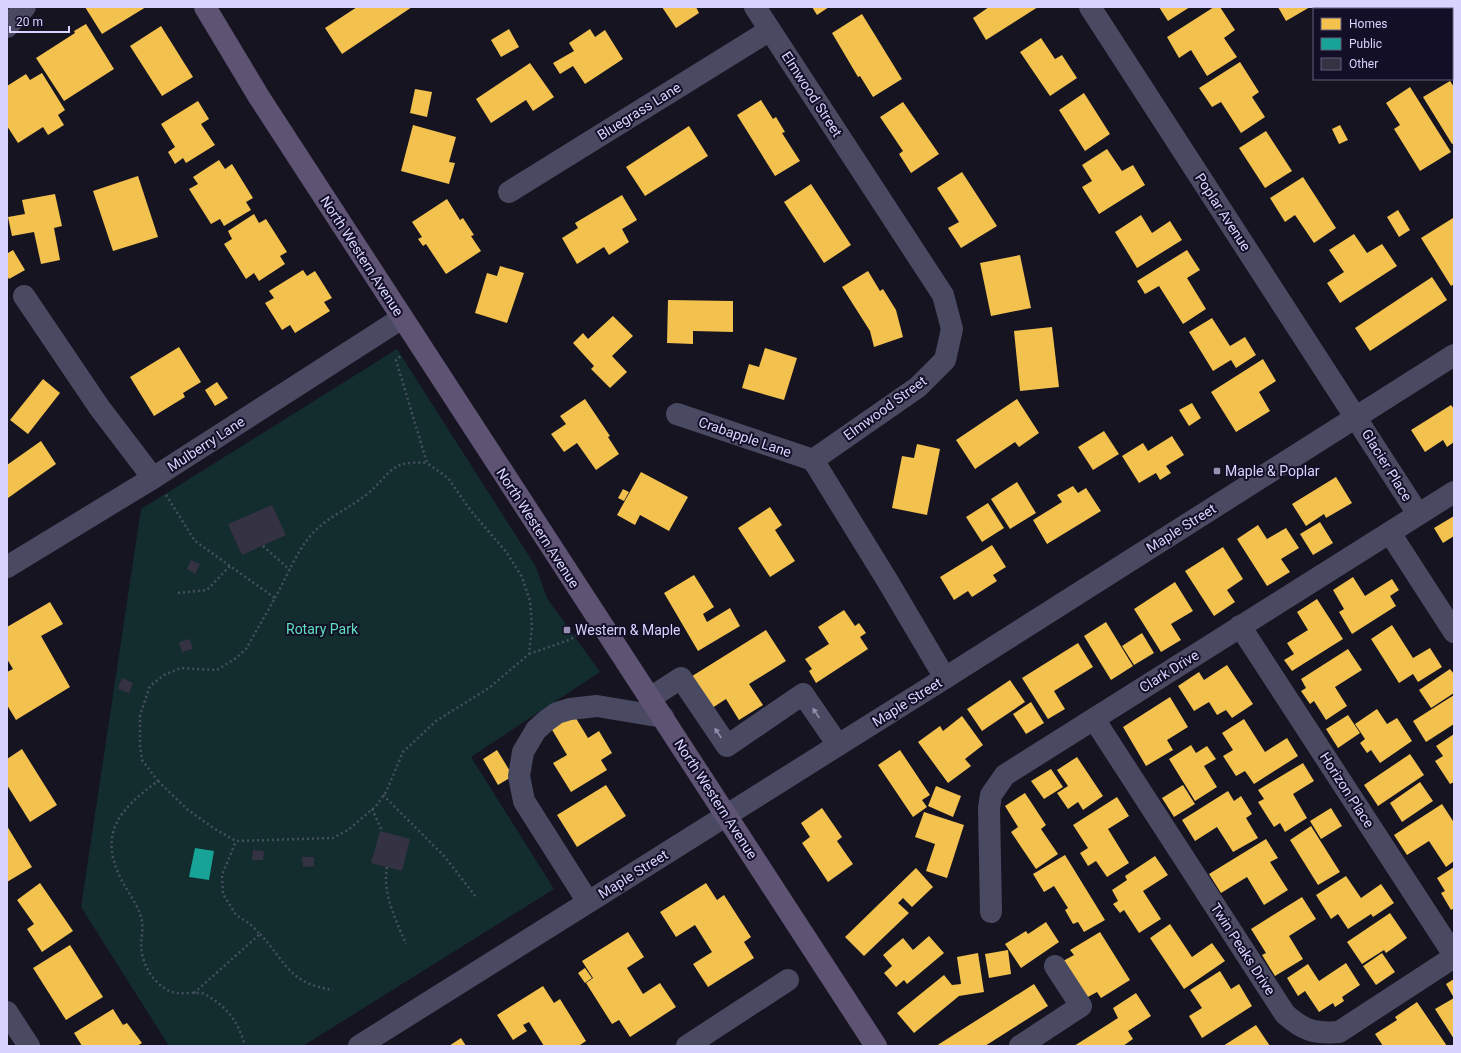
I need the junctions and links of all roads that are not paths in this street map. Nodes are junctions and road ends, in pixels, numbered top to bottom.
1 (25, 7) edge
2 (205, 7) edge
3 (755, 7) edge
4 (1090, 7) edge
5 (7, 27) edge
6 (770, 30) junction
7 (509, 192) dead end
8 (24, 296) dead end
9 (402, 318) junction
10 (1454, 355) edge
11 (677, 414) dead end
12 (1356, 416) junction
13 (813, 460) junction
14 (153, 478) junction
15 (1454, 492) edge
16 (1418, 514) junction
17 (1390, 533) junction
18 (7, 567) edge
19 (1240, 626) junction
20 (1454, 632) edge
21 (945, 678) junction
22 (650, 698) junction
23 (663, 718) junction
24 (1094, 719) junction
25 (838, 745) junction
26 (726, 815) junction
27 (588, 902) junction
28 (991, 912) dead end
29 (1454, 956) edge
30 (1056, 966) dead end
31 (788, 980) dead end
32 (7, 1012) edge
33 (362, 1045) edge
34 (29, 1046) edge
35 (687, 1046) edge
36 (876, 1046) edge
37 (1020, 1046) edge

1 - 5 street
2 - 9 main road, North Western Avenue
3 - 6 street, Elmwood Street
4 - 12 street, Poplar Avenue
6 - 7 street, Bluegrass Lane
6 - 13 street, Elmwood Street
8 - 14 street
9 - 14 street, Mulberry Lane
9 - 22 main road, North Western Avenue
10 - 12 street, Maple Street
11 - 13 street, Crabapple Lane
12 - 16 street, Glacier Place
12 - 21 street, Maple Street
13 - 21 street
14 - 18 street, Mulberry Lane
15 - 16 street, Clark Drive
16 - 17 street, Clark Drive
17 - 19 street, Clark Drive
17 - 20 street
19 - 24 street, Clark Drive
19 - 29 street, Horizon Place
21 - 25 street, Maple Street
22 - 23 main road, North Western Avenue
25 -> 22 street
23 - 26 main road, North Western Avenue
23 - 27 street
24 - 28 street, Clark Drive
24 - 29 street, Twin Peaks Drive
25 - 26 street, Maple Street
26 - 27 street, Maple Street
26 - 36 main road, North Western Avenue
27 - 33 street, Maple Street
30 - 37 street
31 - 35 street
32 - 34 street

